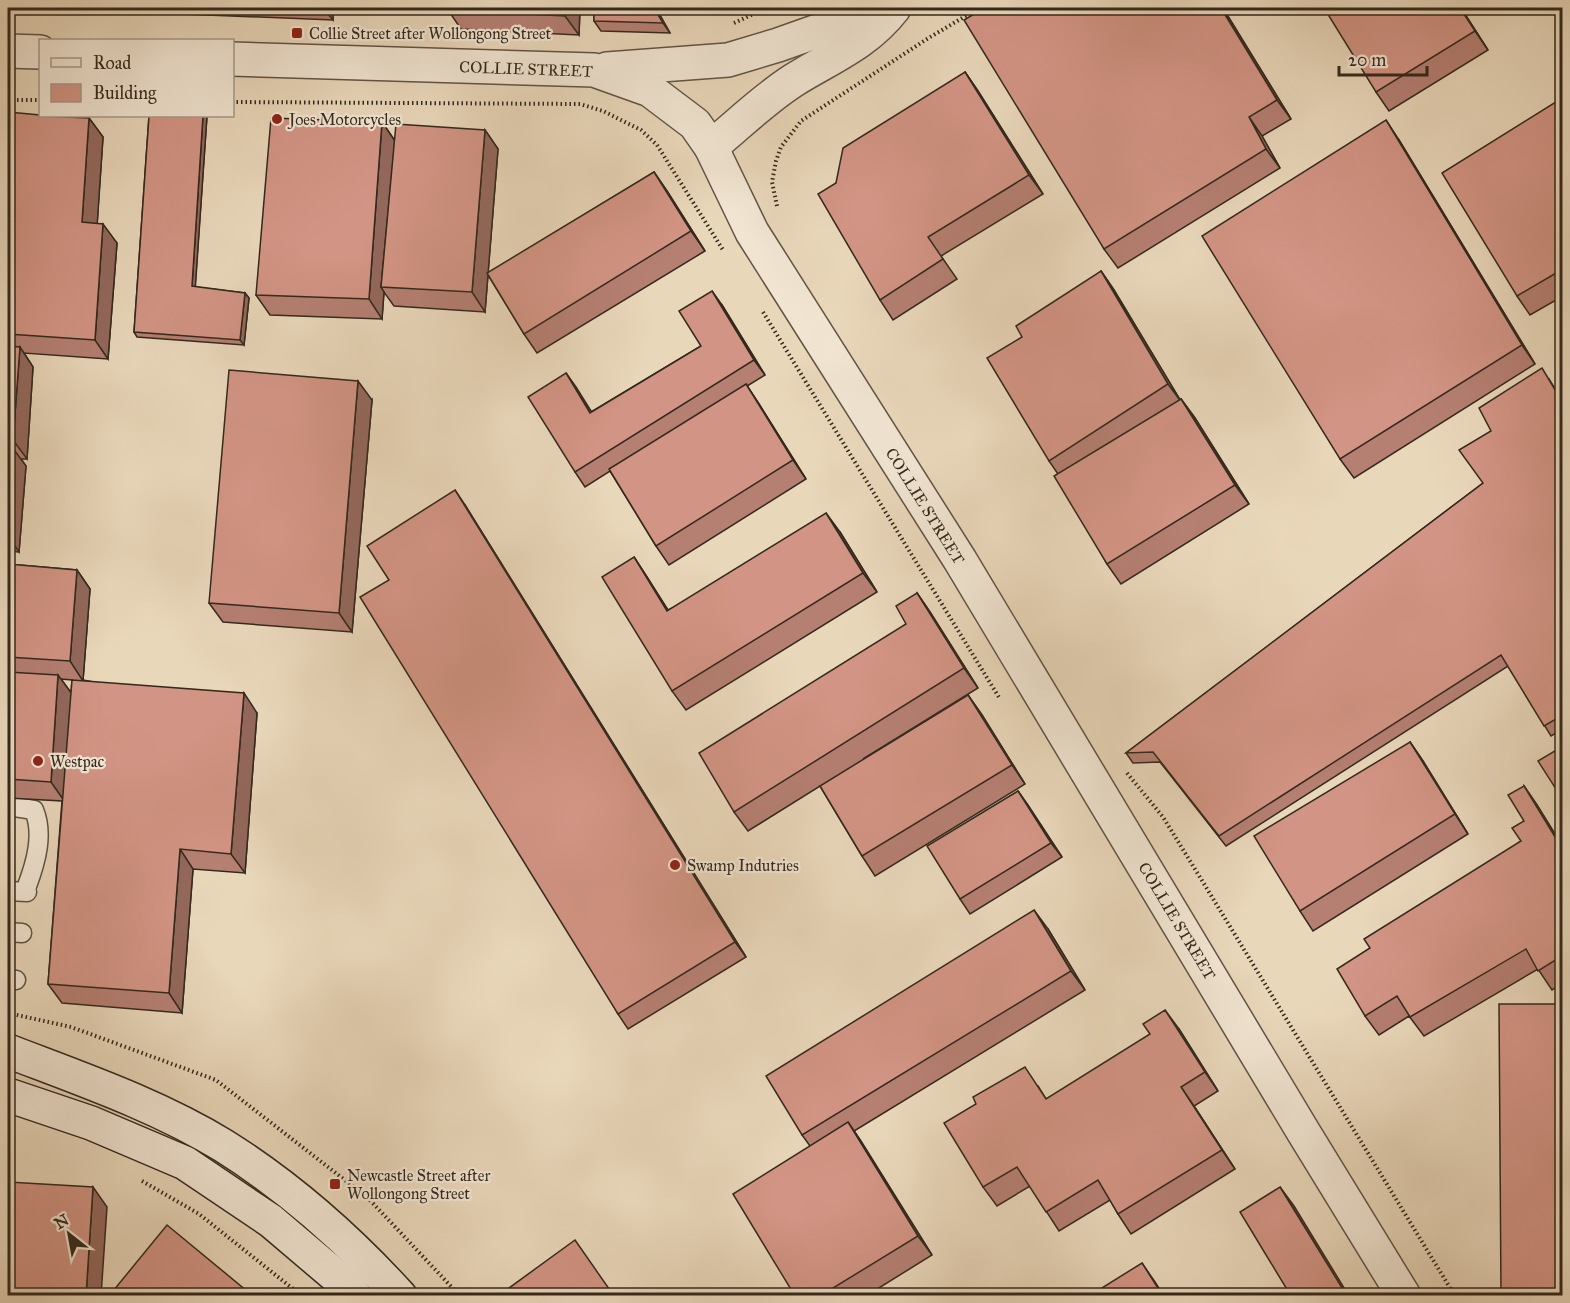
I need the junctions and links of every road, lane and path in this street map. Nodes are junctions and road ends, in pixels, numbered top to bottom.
1 (863, 8) edge
2 (894, 8) edge
3 (979, 8) edge
4 (8, 51) edge
5 (39, 52) edge
6 (234, 59) edge
7 (594, 70) junction
8 (8, 100) edge
9 (39, 100) edge
10 (234, 102) edge
11 (711, 147) junction
12 (779, 212) dead end
13 (724, 252) dead end
14 (762, 311) dead end
15 (1000, 699) dead end
16 (1122, 766) dead end
17 (8, 806) edge
18 (8, 891) edge
19 (8, 1051) edge
20 (8, 1095) edge
21 (133, 1176) dead end
22 (302, 1296) edge
23 (355, 1296) edge
24 (400, 1296) edge
25 (1404, 1296) edge
26 (1455, 1296) edge

1 - 7 street
2 - 11 street
3 - 12 path
4 - 5 street
6 - 7 street, COLLIE STREET
7 - 11 street, COLLIE STREET
8 - 9 path
10 - 13 path
11 - 25 street, COLLIE STREET
14 - 15 path
16 - 26 path
17 - 18 lane
19 - 24 street
20 - 23 street
21 - 22 path

